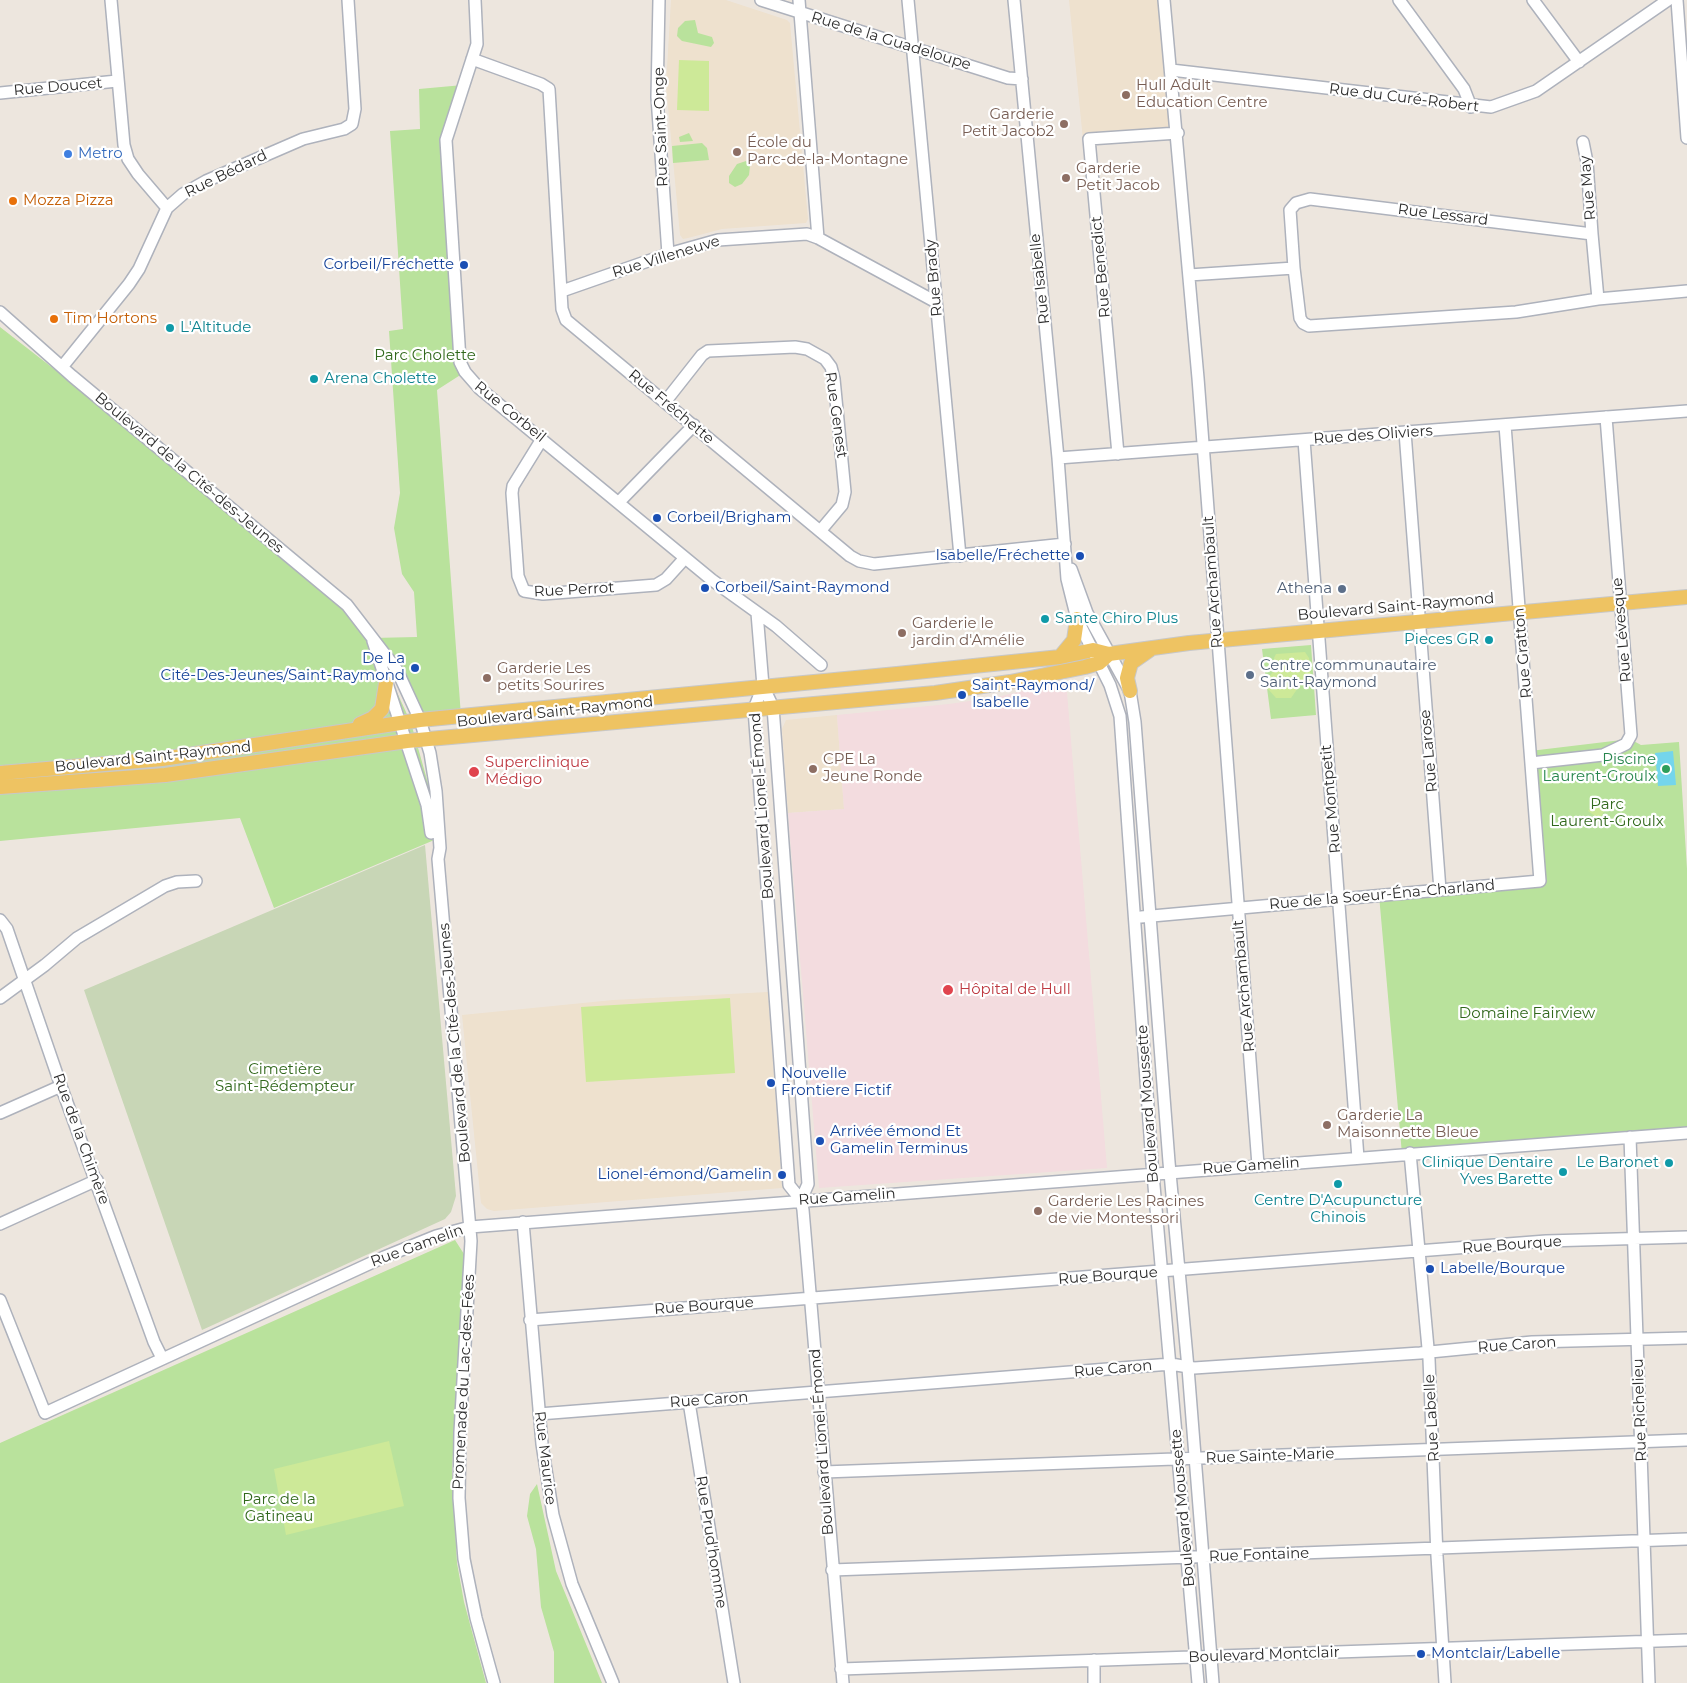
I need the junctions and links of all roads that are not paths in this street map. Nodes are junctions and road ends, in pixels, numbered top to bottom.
1 (111, 0) edge
2 (348, 0) edge
3 (475, 0) edge
4 (659, 0) edge
5 (761, 0) edge
6 (799, 0) edge
7 (908, 0) edge
8 (1014, 0) edge
9 (1164, 0) edge
10 (1399, 0) edge
11 (1532, 0) edge
12 (1667, 0) edge
13 (1676, 0) edge
14 (800, 13) junction
15 (912, 46) junction
16 (472, 60) junction
17 (1579, 62) junction
18 (1171, 70) junction
19 (1022, 79) junction
20 (117, 82) junction
21 (0, 92) edge
22 (1471, 107) junction
23 (1178, 133) junction
24 (1687, 138) edge
25 (1583, 142) dead end
26 (167, 208) junction
27 (1592, 234) junction
28 (818, 238) junction
29 (668, 254) junction
30 (1294, 268) junction
31 (1189, 275) junction
32 (562, 291) junction
33 (1687, 291) edge
34 (1598, 299) junction
35 (936, 302) junction
36 (0, 312) edge
37 (62, 367) junction
38 (665, 402) junction
39 (1687, 411) edge
40 (1606, 417) junction
41 (694, 425) junction
42 (1505, 425) junction
43 (1405, 432) junction
44 (542, 439) junction
45 (1304, 440) junction
46 (1202, 448) junction
47 (1118, 454) junction
48 (1058, 458) junction
49 (619, 502) junction
50 (821, 530) junction
51 (1065, 544) junction
52 (960, 556) junction
53 (685, 558) junction
54 (1067, 558) junction
55 (1687, 597) edge
56 (1619, 603) junction
57 (1519, 612) junction
58 (757, 613) junction
59 (1077, 619) junction
60 (1418, 621) junction
61 (1317, 630) junction
62 (372, 638) junction
63 (1217, 640) junction
64 (1153, 648) junction
65 (1093, 650) junction
66 (1060, 657) junction
67 (1104, 658) junction
68 (821, 665) dead end
69 (386, 683) junction
70 (762, 686) junction
71 (1130, 691) junction
72 (773, 707) junction
73 (754, 708) junction
74 (420, 720) junction
75 (401, 722) junction
76 (342, 730) junction
77 (426, 740) junction
78 (407, 741) junction
79 (1531, 763) junction
80 (0, 773) edge
81 (0, 787) edge
82 (438, 859) junction
83 (196, 880) dead end
84 (1540, 882) joint
85 (1440, 890) junction
86 (1339, 899) junction
87 (1238, 908) junction
88 (1149, 916) junction
89 (1135, 917) junction
90 (0, 920) edge
91 (24, 980) junction
92 (0, 998) edge
93 (61, 1086) junction
94 (0, 1113) edge
95 (1687, 1133) edge
96 (1630, 1137) junction
97 (1410, 1154) junction
98 (1358, 1158) junction
99 (1258, 1165) junction
100 (1170, 1172) junction
101 (1153, 1173) junction
102 (97, 1180) junction
103 (802, 1200) junction
104 (522, 1222) junction
105 (0, 1224) edge
106 (470, 1227) junction
107 (1687, 1237) edge
108 (1634, 1238) junction
109 (1419, 1252) junction
110 (1178, 1271) junction
111 (1161, 1272) junction
112 (810, 1298) junction
113 (0, 1300) edge
114 (530, 1320) junction
115 (5, 1331) edge
116 (1687, 1338) edge
117 (1637, 1340) junction
118 (1428, 1352) junction
119 (162, 1358) junction
120 (1170, 1364) junction
121 (1188, 1368) junction
122 (818, 1391) junction
123 (688, 1402) junction
124 (539, 1414) junction
125 (1687, 1440) edge
126 (1641, 1441) junction
127 (1434, 1449) junction
128 (1178, 1459) junction
129 (1195, 1459) junction
130 (824, 1472) junction
131 (1687, 1539) edge
132 (1644, 1541) junction
133 (1436, 1549) junction
134 (1187, 1557) junction
135 (1204, 1557) junction
136 (832, 1570) junction
137 (1687, 1640) edge
138 (1648, 1641) junction
139 (1442, 1648) junction
140 (1211, 1657) junction
141 (1196, 1658) junction
142 (1094, 1660) junction
143 (841, 1669) junction
144 (494, 1683) edge
145 (613, 1683) edge
146 (734, 1683) edge
147 (842, 1683) edge
148 (1094, 1683) edge
149 (1198, 1683) edge
150 (1212, 1683) edge
151 (1445, 1683) edge
152 (1649, 1683) edge

1 - 20 street
2 - 26 street, Rue Bédard
3 - 16 street, Rue Corbeil
4 - 29 street, Rue Saint-Onge
5 - 14 street, Rue de la Guadeloupe
6 - 14 street
7 - 15 street, Rue Brady
8 - 19 street, Rue Isabelle
9 - 18 street, Rue Archambault
10 - 22 street
11 - 17 street
12 - 17 street, Rue du Curé-Robert
13 - 24 street
14 - 15 street, Rue de la Guadeloupe
14 - 28 street
15 - 19 street, Rue de la Guadeloupe
15 - 35 street, Rue Brady
16 - 32 street, Rue Fréchette
16 - 44 street, Rue Corbeil
17 - 22 street, Rue du Curé-Robert
18 - 22 street, Rue du Curé-Robert
18 - 23 street, Rue Archambault
19 - 48 street, Rue Isabelle
20 - 21 street, Rue Doucet
20 - 26 street
23 - 31 street, Rue Archambault
23 - 47 street, Rue Benedict
25 - 27 street, Rue May
26 - 37 street, Rue Bédard
27 - 30 street, Rue Lessard
27 - 34 street
28 - 29 street, Rue Villeneuve
28 - 35 street, Rue Villeneuve
29 - 32 street, Rue Villeneuve
30 - 31 street
30 - 34 street, Rue Lessard
31 - 46 street, Rue Archambault
32 - 38 street, Rue Fréchette
33 - 34 street, Rue Lessard
35 - 52 street, Rue Brady
36 - 37 street, Boulevard de la Cité-des-Jeunes
37 - 62 street, Boulevard de la Cité-des-Jeunes
38 - 41 street, Rue Fréchette
38 - 50 street, Rue Genest
39 - 40 street, Rue des Oliviers
40 - 42 street, Rue des Oliviers
40 - 56 street, Rue Lévesque
41 - 49 street
41 - 50 street, Rue Fréchette
42 - 43 street, Rue des Oliviers
42 - 57 street, Rue Gratton
43 - 45 street, Rue des Oliviers
43 - 60 street, Rue Larose
44 - 49 street, Rue Corbeil
44 - 53 street, Rue Perrot
45 - 46 street, Rue des Oliviers
45 - 61 street, Rue Montpetit
46 - 47 street, Rue des Oliviers
46 - 63 street, Rue Archambault
47 - 48 street, Rue des Oliviers
48 - 51 street, Rue Isabelle
49 - 53 street, Rue Corbeil
50 - 52 street, Rue Fréchette
51 - 52 street, Rue Fréchette
51 - 54 street, Rue Isabelle
53 - 58 street, Rue Corbeil
54 - 59 street, Rue Isabelle
54 - 67 street, Rue Isabelle
55 - 56 main road, Boulevard Saint-Raymond
56 - 57 main road, Boulevard Saint-Raymond
56 - 79 street, Rue Lévesque
57 - 60 main road, Boulevard Saint-Raymond
57 - 79 street, Rue Gratton
58 - 68 street, Rue Corbeil
58 - 70 street
59 - 65 street, Rue Isabelle
59 - 66 main road
60 - 61 main road, Boulevard Saint-Raymond
60 - 85 street, Rue Larose
61 - 63 main road, Boulevard Saint-Raymond
61 - 86 street, Rue Montpetit
62 - 69 street, Boulevard de la Cité-des-Jeunes
62 - 74 street, Boulevard de la Cité-des-Jeunes
63 - 64 main road, Boulevard Saint-Raymond
63 - 87 street, Rue Archambault
64 - 67 main road, Boulevard Saint-Raymond
64 - 71 main road
65 - 66 main road, Boulevard Saint-Raymond
65 - 67 main road, Boulevard Saint-Raymond
66 - 70 main road, Boulevard Saint-Raymond
67 - 71 street, Boulevard Moussette
67 - 72 main road, Boulevard Saint-Raymond
67 - 89 street, Boulevard Moussette
69 - 75 street, Boulevard de la Cité-des-Jeunes
69 - 76 main road
70 - 72 street, Boulevard Lionel-Émond
70 - 73 street, Boulevard Lionel-Émond
70 - 74 main road, Boulevard Saint-Raymond
71 - 88 street, Boulevard Moussette
72 - 73 main road, Boulevard Saint-Raymond
72 - 103 street, Boulevard Lionel-Émond
73 - 77 main road, Boulevard Saint-Raymond
73 - 103 street, Boulevard Lionel-Émond
74 - 75 main road, Boulevard Saint-Raymond
74 - 77 street, Boulevard de la Cité-des-Jeunes
75 - 76 main road, Boulevard Saint-Raymond
75 - 78 street, Boulevard de la Cité-des-Jeunes
76 - 80 main road, Boulevard Saint-Raymond
77 - 78 main road, Boulevard Saint-Raymond
77 - 82 street, Boulevard de la Cité-des-Jeunes
78 - 81 main road, Boulevard Saint-Raymond
78 - 82 street, Boulevard de la Cité-des-Jeunes
79 - 84 street, Rue Gratton
82 - 106 street, Boulevard de la Cité-des-Jeunes
83 - 91 street
84 - 85 street, Rue de la Soeur-Éna-Charland
85 - 86 street, Rue de la Soeur-Éna-Charland
86 - 87 street, Rue de la Soeur-Éna-Charland
86 - 98 street, Rue Montpetit
87 - 88 street, Rue de la Soeur-Éna-Charland
87 - 99 street, Rue Archambault
88 - 89 street, Rue de la Soeur-Éna-Charland
88 - 100 street, Boulevard Moussette
89 - 101 street, Boulevard Moussette
90 - 91 street, Rue de la Chimère
91 - 92 street
91 - 93 street, Rue de la Chimère
93 - 94 street
93 - 102 street, Rue de la Chimère
95 - 96 street, Rue Gamelin
96 - 97 street, Rue Gamelin
96 - 108 street, Rue Richelieu
97 - 98 street, Rue Gamelin
97 - 109 street, Rue Labelle
98 - 99 street, Rue Gamelin
99 - 100 street, Rue Gamelin
100 - 101 street, Rue Gamelin
100 - 110 street, Boulevard Moussette
101 - 103 street, Rue Gamelin
101 - 111 street, Boulevard Moussette
102 - 105 street
102 - 119 street, Rue de la Chimère
103 - 104 street, Rue Gamelin
103 - 112 street, Boulevard Lionel-Émond
104 - 106 street, Rue Gamelin
104 - 114 street, Rue Maurice
106 - 119 street, Rue Gamelin
106 - 144 street, Promenade du Lac-des-Fées
107 - 108 street, Rue Bourque
108 - 109 street, Rue Bourque
108 - 117 street, Rue Richelieu
109 - 110 street, Rue Bourque
109 - 118 street, Rue Labelle
110 - 111 street, Rue Bourque
110 - 121 street, Boulevard Moussette
111 - 112 street, Rue Bourque
111 - 120 street, Boulevard Moussette
112 - 114 street, Rue Bourque
112 - 122 street, Boulevard Lionel-Émond
113 - 115 street
114 - 124 street, Rue Maurice
115 - 119 street, Rue Gamelin
116 - 117 street, Rue Caron
117 - 118 street, Rue Caron
117 - 126 street, Rue Richelieu
118 - 121 street, Rue Caron
118 - 127 street, Rue Labelle
120 - 121 street, Rue Caron
120 - 122 street, Rue Caron
120 - 128 street, Boulevard Moussette
121 - 129 street, Boulevard Moussette
122 - 123 street, Rue Caron
122 - 130 street, Boulevard Lionel-Émond
123 - 124 street, Rue Caron
123 - 146 street, Rue Prud'homme
124 - 145 street, Rue Maurice
125 - 126 street, Rue Sainte-Marie
126 - 127 street, Rue Sainte-Marie
126 - 132 street, Rue Richelieu
127 - 129 street, Rue Sainte-Marie
127 - 133 street, Rue Labelle
128 - 129 street, Rue Sainte-Marie
128 - 130 street, Rue Sainte-Marie
128 - 134 street, Boulevard Moussette
129 - 135 street, Boulevard Moussette
130 - 136 street, Boulevard Lionel-Émond
131 - 132 street, Rue Fontaine
132 - 133 street, Rue Fontaine
132 - 138 street, Rue Richelieu
133 - 135 street, Rue Fontaine
133 - 139 street, Rue Labelle
134 - 135 street, Rue Fontaine
134 - 136 street, Rue Fontaine
134 - 141 street, Boulevard Moussette
135 - 140 street, Boulevard Moussette
136 - 143 street, Boulevard Lionel-Émond
137 - 138 street, Boulevard Montclair
138 - 139 street, Boulevard Montclair
138 - 152 street, Rue Richelieu
139 - 140 street, Boulevard Montclair
139 - 151 street, Rue Labelle
140 - 141 street, Boulevard Montclair
140 - 150 street, Boulevard Moussette
141 - 142 street, Boulevard Montclair
141 - 149 street, Boulevard Moussette
142 - 143 street, Boulevard Montclair
142 - 148 street
143 - 147 street, Boulevard Lionel-Émond

